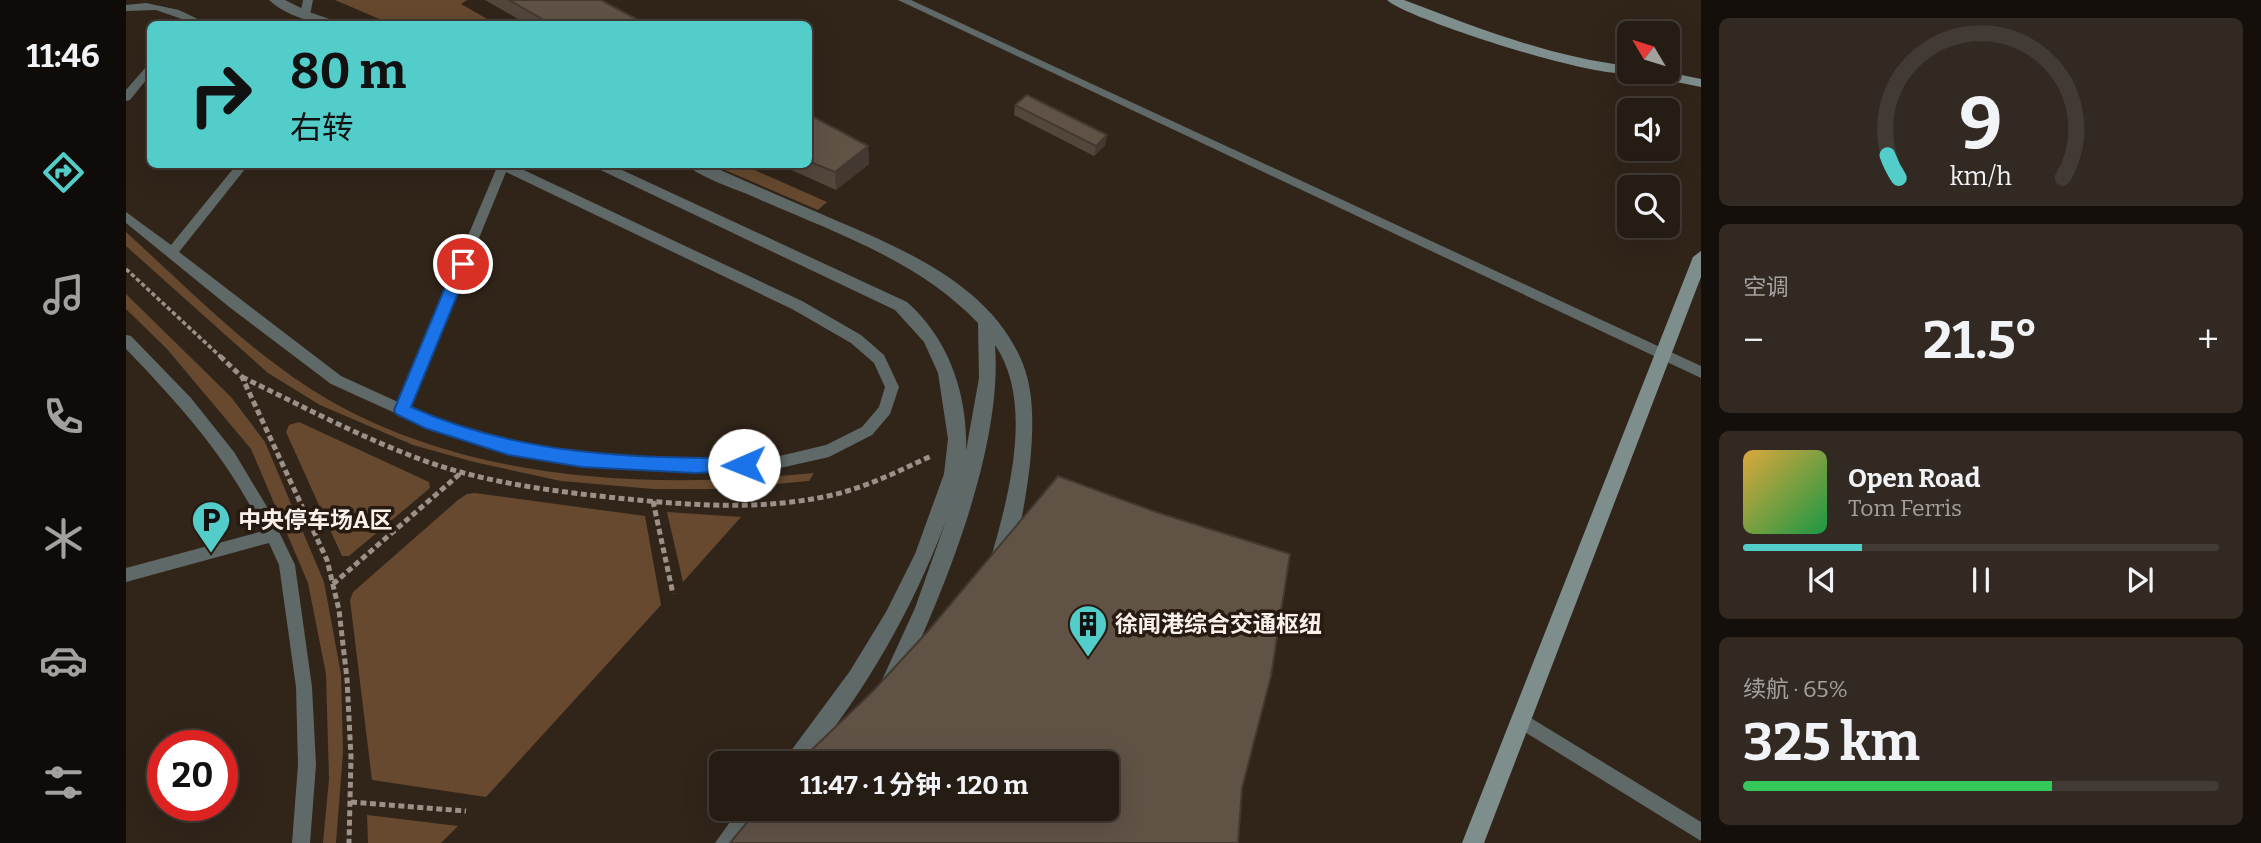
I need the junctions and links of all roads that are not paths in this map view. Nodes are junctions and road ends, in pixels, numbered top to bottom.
1 (275, 0) edge
2 (308, 0) edge
3 (903, 0) edge
4 (1393, 0) edge
5 (126, 8) edge
6 (305, 15) junction
7 (192, 21) edge
8 (315, 21) edge
9 (327, 21) edge
10 (1617, 69) edge
11 (147, 72) edge
12 (1680, 79) edge
13 (1701, 83) edge
14 (126, 97) edge
15 (241, 168) edge
16 (501, 168) edge
17 (508, 168) edge
18 (604, 168) edge
19 (701, 168) edge
20 (126, 216) edge
21 (171, 253) junction
22 (1701, 257) edge
23 (986, 322) junction
24 (126, 340) edge
25 (1663, 354) junction
26 (1701, 372) edge
27 (402, 410) junction
28 (273, 535) junction
29 (126, 575) edge
30 (994, 582) edge
31 (881, 702) edge
32 (1521, 720) junction
33 (804, 751) edge
34 (744, 821) edge
35 (1701, 832) edge
36 (301, 843) edge
37 (726, 843) edge
38 (1473, 843) edge

1 - 6 street
2 - 6 lane
3 - 25 lane
4 - 10 main road
5 - 7 lane
6 - 8 street
6 - 9 street
11 - 14 lane
12 - 13 main road
15 - 21 lane
16 - 27 lane
17 - 27 lane
18 - 33 street
19 - 23 street
20 - 21 lane
21 - 27 lane
22 - 25 main road
23 - 30 street
23 - 31 street
24 - 28 lane
25 - 26 lane
25 - 32 main road
28 - 29 lane
28 - 36 lane
32 - 35 lane
32 - 38 main road
34 - 37 street

